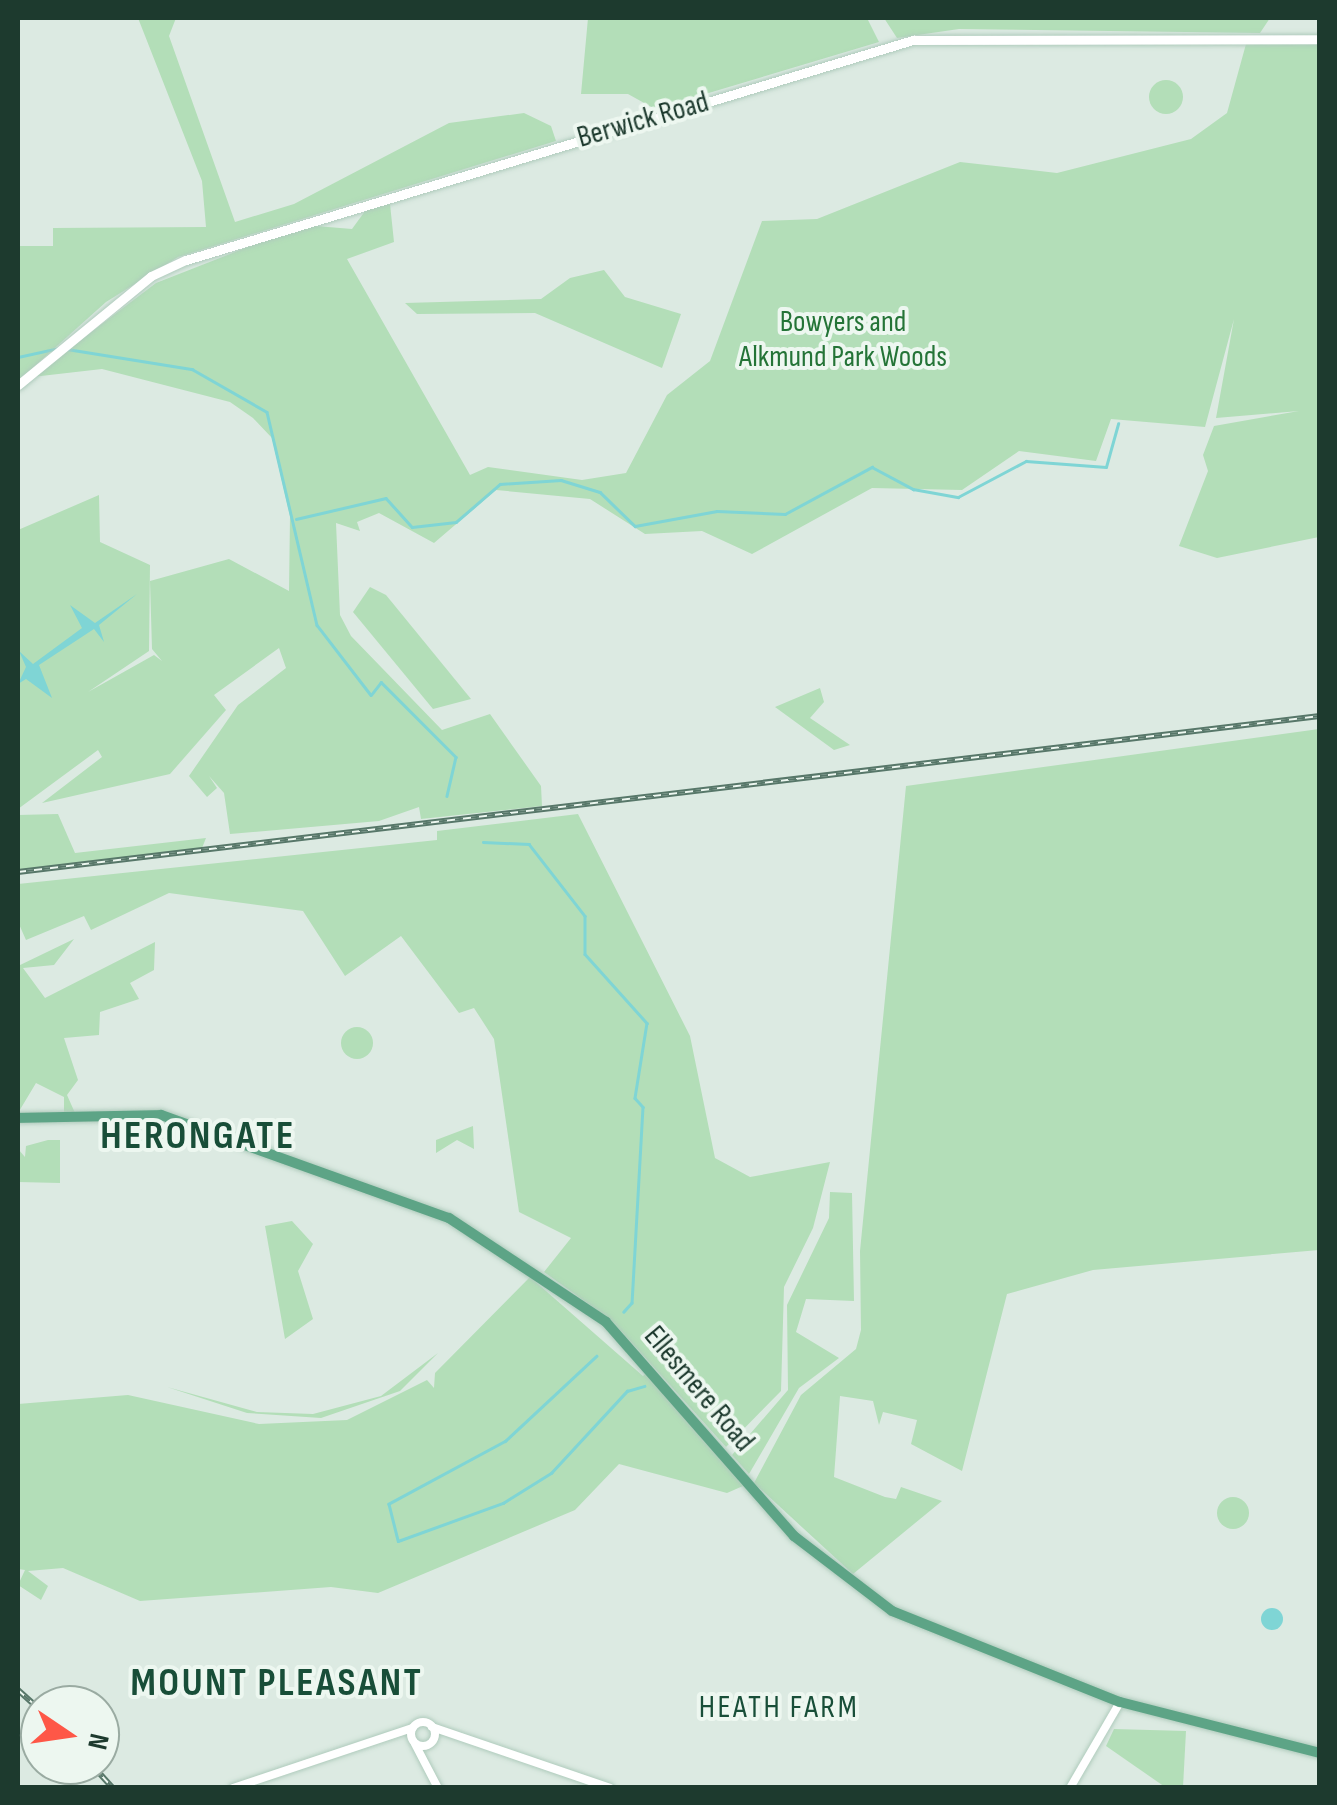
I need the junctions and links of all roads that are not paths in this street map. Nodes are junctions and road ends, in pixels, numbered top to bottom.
1 (1320, 38) edge
2 (18, 385) edge
3 (18, 1118) edge
4 (1120, 1702) junction
5 (432, 1726) junction
6 (412, 1728) junction
7 (453, 1735) junction
8 (392, 1738) junction
9 (432, 1742) junction
10 (415, 1744) junction
11 (1320, 1753) edge
12 (428, 1763) junction
13 (233, 1788) edge
14 (438, 1788) edge
15 (610, 1788) edge
16 (1070, 1788) edge

1 - 2 main road, Berwick Road
3 - 4 main road, Ellesmere Road
4 - 11 main road, Ellesmere Road
4 - 16 street
5 - 6 street
5 - 7 street
5 - 9 street
6 - 8 street
6 - 10 street
7 - 9 street
7 - 15 street
8 - 10 street
8 - 13 street
9 - 10 street
9 - 12 street
10 - 12 street
12 - 14 street

